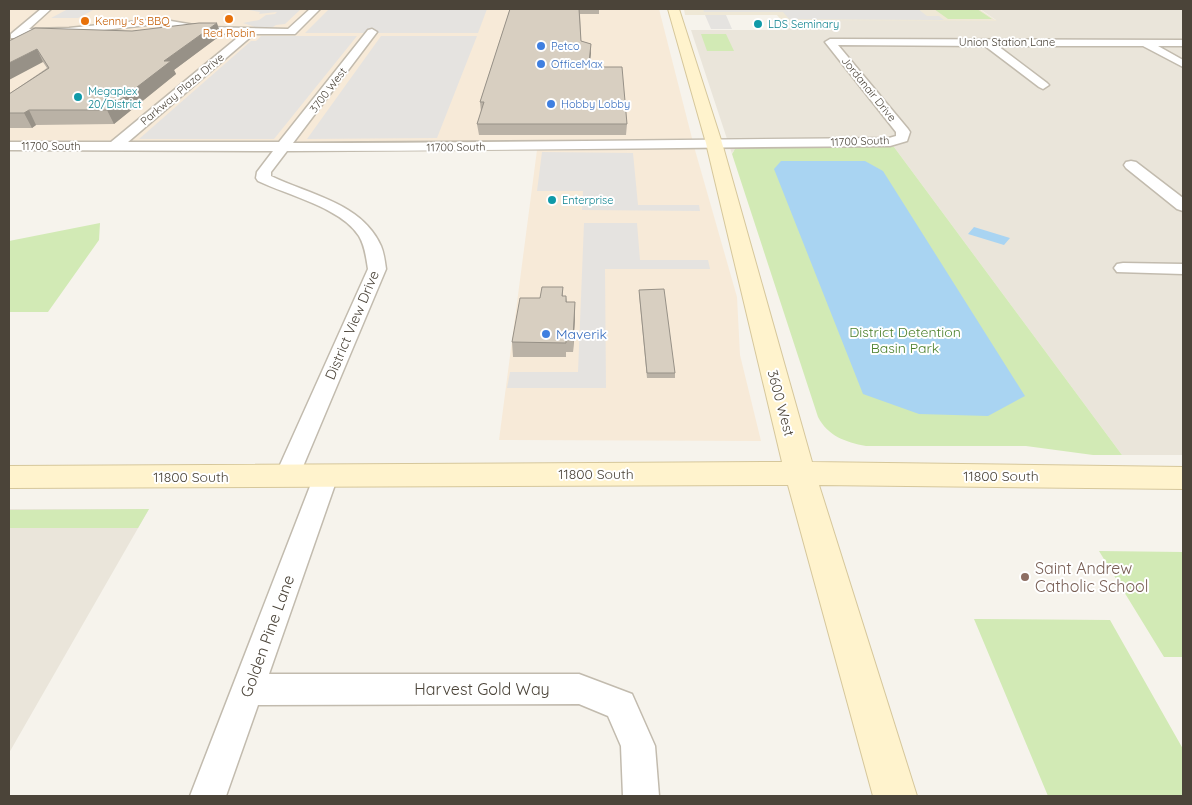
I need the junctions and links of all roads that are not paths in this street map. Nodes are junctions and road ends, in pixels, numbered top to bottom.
1 (46, 9) edge
2 (315, 9) edge
3 (673, 9) edge
4 (164, 12) dead end
5 (152, 20) junction
6 (22, 32) junction
7 (250, 32) junction
8 (372, 32) dead end
9 (9, 39) edge
10 (830, 42) joint
11 (987, 42) junction
12 (1145, 43) junction
13 (1183, 43) edge
14 (1183, 64) edge
15 (1043, 85) dead end
16 (902, 138) joint
17 (714, 142) junction
18 (9, 146) edge
19 (114, 146) junction
20 (283, 148) junction
21 (1131, 165) dead end
22 (1183, 206) edge
23 (1123, 268) dead end
24 (1183, 269) edge
25 (800, 474) junction
26 (287, 476) junction
27 (326, 476) junction
28 (9, 477) edge
29 (1183, 478) edge
30 (247, 690) junction
31 (208, 796) edge
32 (641, 796) edge
33 (895, 796) edge

1 - 6 street
2 - 7 street, Parkway Plaza Drive
3 - 17 main road, 3600 West
4 - 5 street
5 - 6 street, Parkway Plaza Drive
5 - 7 street, Parkway Plaza Drive
6 - 9 street
7 - 19 street, Parkway Plaza Drive
8 - 20 street, 3700 West
10 - 11 street, Union Station Lane
10 - 16 street, Jordanair Drive
11 - 12 street, Union Station Lane
11 - 15 street
12 - 13 street, Union Station Lane
12 - 14 street
16 - 17 street, 11700 South
17 - 20 street, 11700 South
17 - 25 main road, 3600 West
18 - 19 street, 11700 South
19 - 20 street, 11700 South
20 - 26 street, District View Drive
21 - 22 street
23 - 24 street
25 - 27 main road, 11800 South
25 - 29 main road, 11800 South
25 - 33 main road, 3600 West
26 - 27 main road, 11800 South
26 - 28 main road, 11800 South
27 - 30 street, Golden Pine Lane
30 - 31 street, Golden Pine Lane
30 - 32 street, Harvest Gold Way

